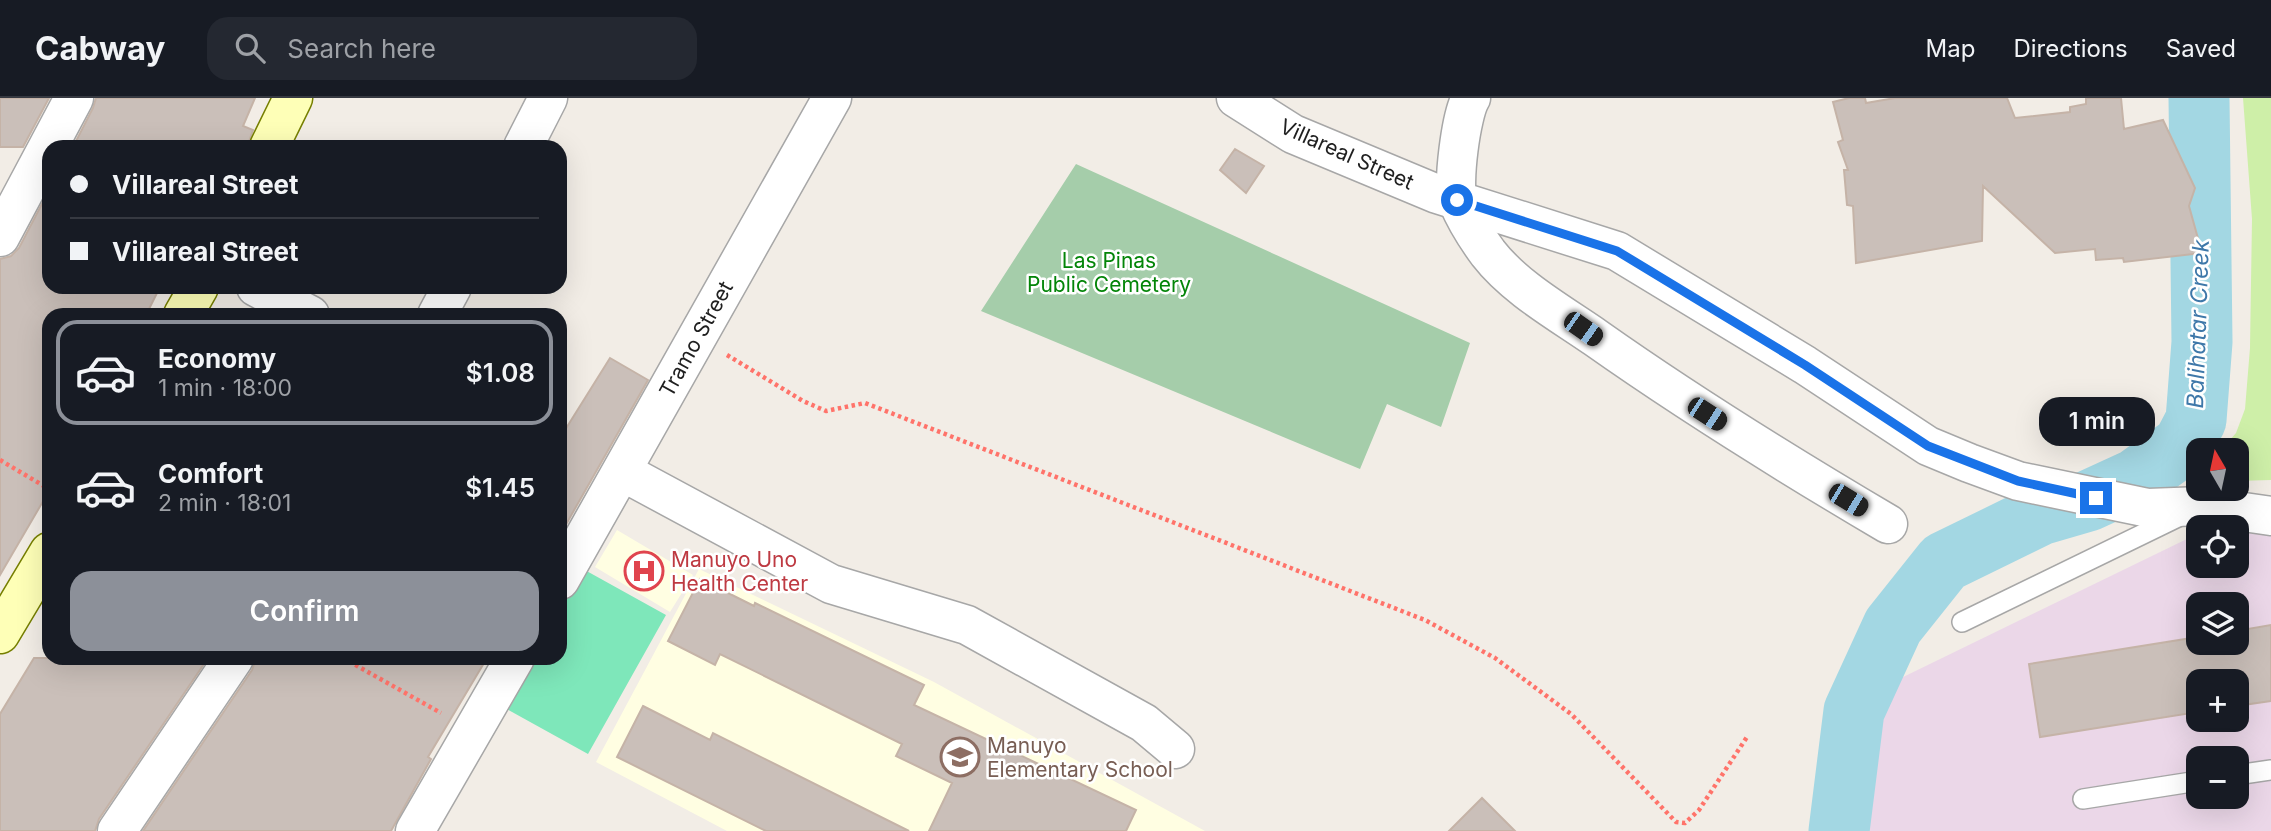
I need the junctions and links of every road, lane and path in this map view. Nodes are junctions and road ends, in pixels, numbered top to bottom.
1 (74, 98) edge
2 (293, 98) edge
3 (548, 98) edge
4 (832, 98) edge
5 (1236, 98) edge
6 (1471, 98) edge
7 (56, 140) edge
8 (272, 140) edge
9 (527, 140) edge
10 (42, 172) edge
11 (1457, 200) junction
12 (0, 237) edge
13 (270, 294) edge
14 (296, 308) edge
15 (696, 336) junction
16 (0, 460) edge
17 (623, 472) junction
18 (42, 485) edge
19 (2202, 506) junction
20 (2271, 516) edge
21 (1888, 524) dead end
22 (42, 563) edge
23 (567, 568) edge
24 (1962, 622) dead end
25 (0, 634) edge
26 (229, 665) edge
27 (356, 665) edge
28 (511, 665) edge
29 (472, 731) junction
30 (1747, 737) dead end
31 (1175, 748) dead end
32 (2271, 770) edge
33 (2249, 773) edge
34 (2186, 783) edge
35 (2084, 799) dead end
36 (117, 831) edge
37 (415, 831) edge

1 - 7 street
2 - 8 main road
3 - 9 street
4 - 15 street, Tramo Street
5 - 11 street, Villareal Street
6 - 11 street
10 - 12 street
11 - 19 street, Villareal Street
11 - 21 street
13 - 14 street
15 - 17 street, Tramo Street
15 - 30 path
16 - 18 path
17 - 23 street, Tramo Street
17 - 31 street
19 - 20 street, Villareal Street
19 - 24 lane
22 - 25 main road
26 - 36 street
27 - 29 path
28 - 29 street
29 - 37 street
32 - 33 lane
34 - 35 lane

